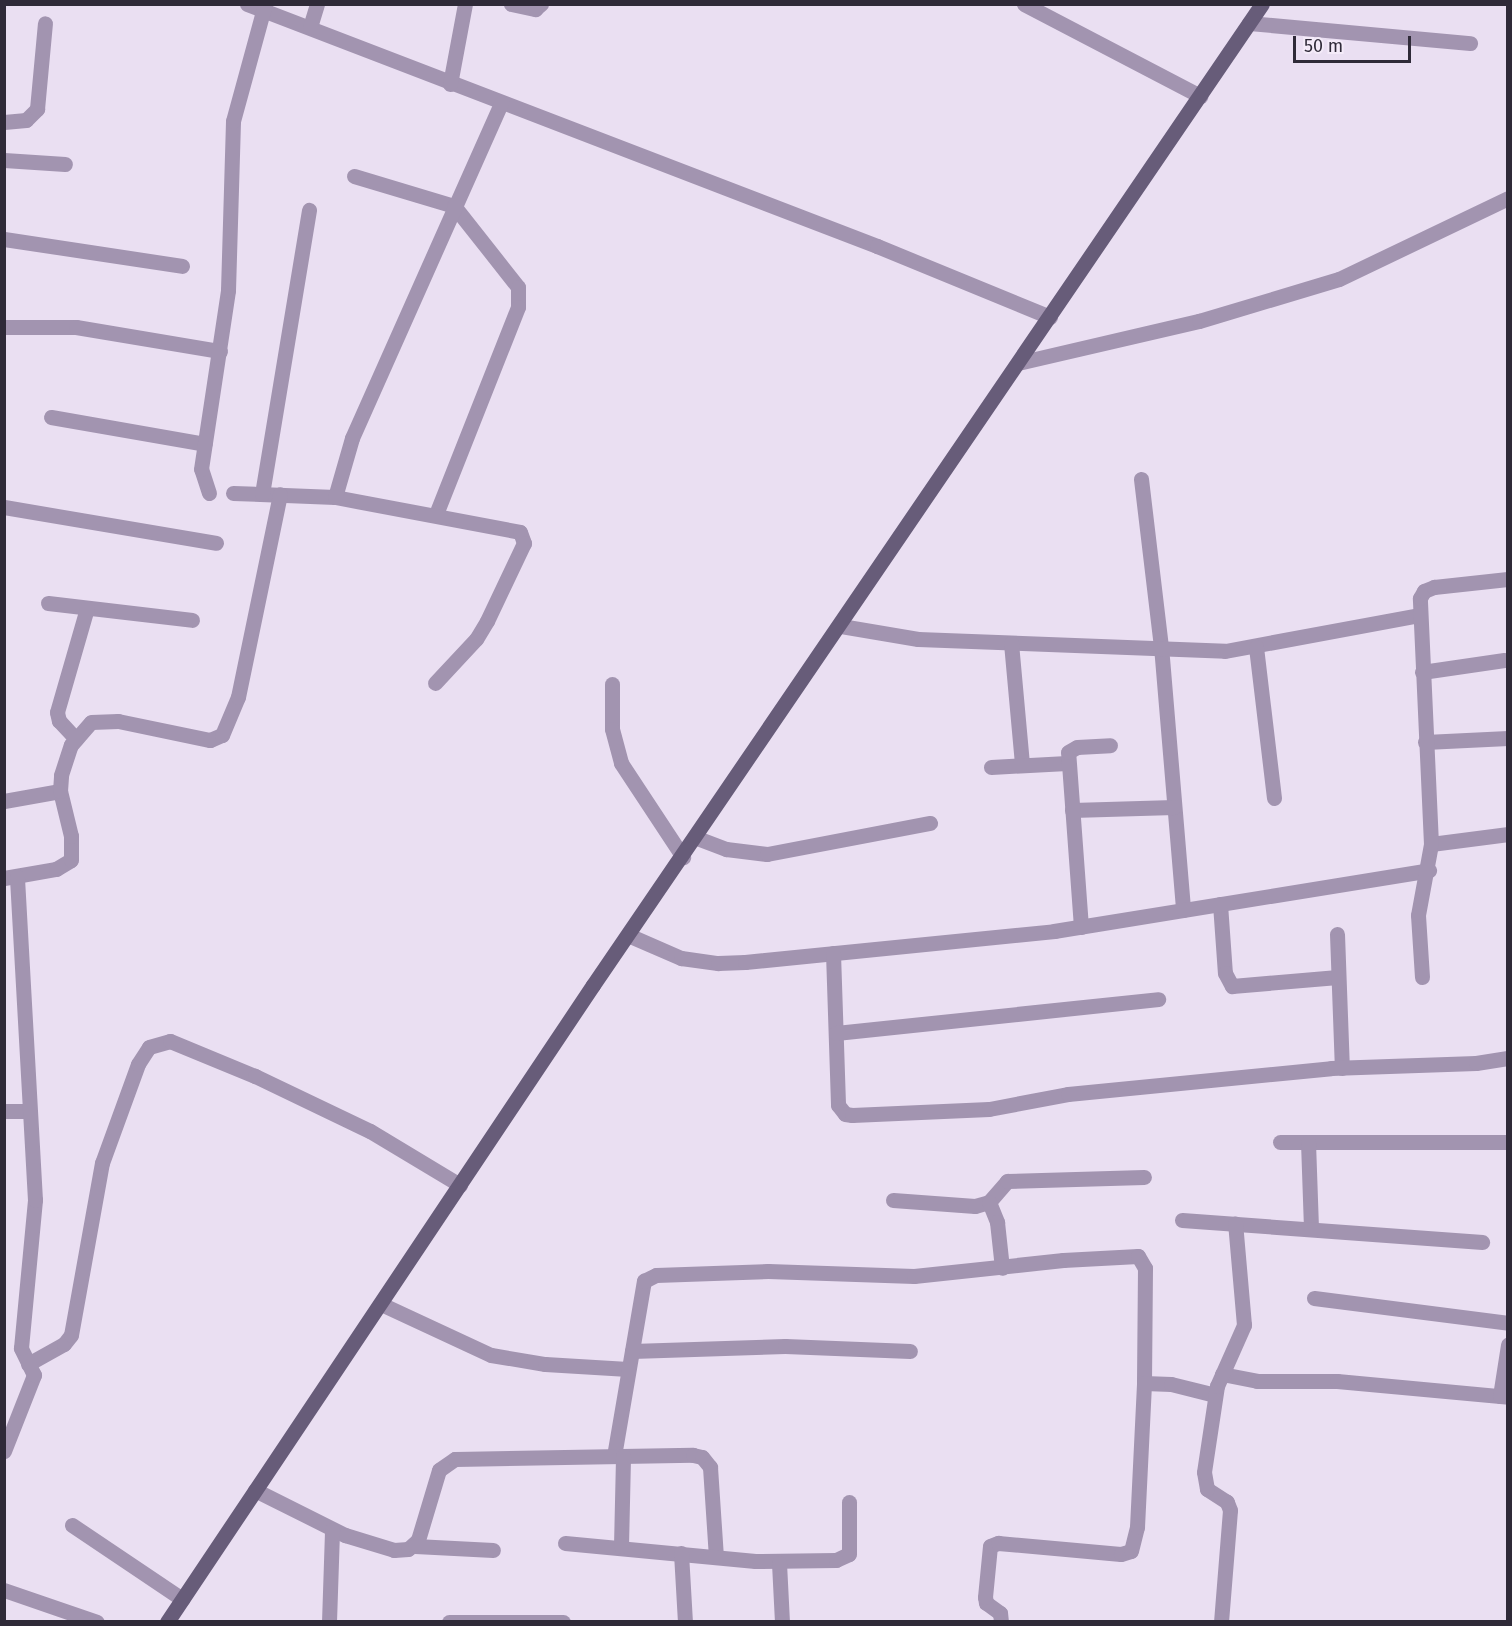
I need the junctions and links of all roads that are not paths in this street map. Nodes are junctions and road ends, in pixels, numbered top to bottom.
1 (247, 4) edge
2 (317, 4) edge
3 (465, 4) edge
4 (511, 4) edge
5 (541, 4) edge
6 (1024, 4) edge
7 (1262, 4) edge
8 (264, 7) edge
9 (45, 23) dead end
10 (1249, 23) junction
11 (310, 27) junction
12 (1470, 44) dead end
13 (450, 84) junction
14 (1200, 96) junction
15 (501, 103) junction
16 (4, 122) edge
17 (4, 160) edge
18 (65, 164) dead end
19 (354, 176) dead end
20 (1508, 198) edge
21 (454, 206) junction
22 (309, 210) dead end
23 (4, 239) edge
24 (182, 266) dead end
25 (1050, 317) junction
26 (4, 327) edge
27 (220, 351) junction
28 (1018, 363) junction
29 (51, 417) dead end
30 (205, 444) junction
31 (1141, 479) dead end
32 (209, 493) dead end
33 (233, 493) dead end
34 (262, 494) junction
35 (280, 494) junction
36 (334, 497) junction
37 (4, 507) edge
38 (436, 514) junction
39 (216, 543) dead end
40 (1508, 579) edge
41 (48, 603) dead end
42 (87, 608) junction
43 (1419, 615) junction
44 (192, 620) dead end
45 (841, 626) junction
46 (1011, 643) junction
47 (1161, 646) junction
48 (1256, 647) junction
49 (1504, 660) dead end
50 (1422, 672) junction
51 (435, 683) dead end
52 (612, 684) dead end
53 (1508, 738) edge
54 (76, 739) junction
55 (1425, 742) junction
56 (1110, 745) dead end
57 (1067, 763) junction
58 (1022, 765) junction
59 (991, 767) dead end
60 (60, 791) junction
61 (1274, 798) dead end
62 (4, 801) edge
63 (1174, 807) junction
64 (1071, 810) junction
65 (930, 823) dead end
66 (1508, 834) edge
67 (696, 838) junction
68 (1431, 844) junction
69 (683, 857) junction
70 (1429, 870) junction
71 (11, 878) edge
72 (1220, 904) junction
73 (1183, 910) junction
74 (1081, 927) junction
75 (1336, 933) dead end
76 (628, 935) junction
77 (833, 953) junction
78 (1338, 977) junction
79 (1422, 978) dead end
80 (1158, 999) dead end
81 (836, 1034) junction
82 (1508, 1058) edge
83 (1342, 1068) junction
84 (4, 1111) edge
85 (29, 1111) junction
86 (1280, 1142) dead end
87 (1308, 1142) junction
88 (1508, 1142) edge
89 (1144, 1177) dead end
90 (460, 1185) junction
91 (893, 1200) dead end
92 (988, 1202) junction
93 (1182, 1220) dead end
94 (1235, 1223) junction
95 (1311, 1227) junction
96 (1482, 1242) dead end
97 (1002, 1268) junction
98 (1314, 1298) dead end
99 (381, 1304) junction
100 (1508, 1323) edge
101 (1507, 1349) edge
102 (910, 1351) dead end
103 (632, 1352) junction
104 (28, 1364) junction
105 (628, 1369) junction
106 (1222, 1374) junction
107 (1144, 1383) junction
108 (1215, 1395) junction
109 (1504, 1396) edge
110 (4, 1451) edge
111 (618, 1456) junction
112 (255, 1490) junction
113 (849, 1502) dead end
114 (72, 1525) dead end
115 (332, 1530) junction
116 (565, 1543) dead end
117 (415, 1546) junction
118 (621, 1546) junction
119 (493, 1550) dead end
120 (681, 1553) junction
121 (716, 1557) junction
122 (779, 1563) junction
123 (4, 1590) edge
124 (182, 1599) junction
125 (96, 1622) edge
126 (167, 1622) edge
127 (328, 1622) edge
128 (449, 1622) edge
129 (563, 1622) edge
130 (685, 1622) edge
131 (782, 1622) edge
132 (1001, 1622) edge
133 (1221, 1622) edge

1 - 8 street
2 - 11 street
3 - 13 street
4 - 5 street
6 - 14 street
7 - 10 main road
8 - 11 street
8 - 27 street
9 - 16 street
10 - 12 street
10 - 14 main road
11 - 13 street
13 - 15 street
14 - 25 main road
15 - 21 street
15 - 25 street
17 - 18 street
19 - 21 street
20 - 28 street
21 - 36 street
21 - 38 street
22 - 34 street
23 - 24 street
25 - 28 main road
26 - 27 street
27 - 30 street
28 - 45 main road
29 - 30 street
30 - 32 street
31 - 47 street
33 - 34 street
34 - 35 street
35 - 36 street
35 - 54 street
36 - 38 street
37 - 39 street
38 - 51 street
40 - 43 street
41 - 42 street
42 - 44 street
42 - 54 street
43 - 48 street
43 - 50 street
45 - 46 street
45 - 67 main road
46 - 47 street
46 - 58 street
47 - 48 street
47 - 63 street
48 - 61 street
49 - 50 street
50 - 55 street
52 - 69 street
53 - 55 street
54 - 60 street
55 - 68 street
56 - 57 street
57 - 58 street
57 - 64 street
58 - 59 street
60 - 62 street
60 - 71 street
63 - 64 street
63 - 73 street
64 - 74 street
65 - 67 street
66 - 68 street
67 - 69 main road
68 - 70 street
69 - 76 main road
70 - 72 street
70 - 79 street
71 - 85 street
72 - 73 street
72 - 78 street
73 - 74 street
74 - 77 street
75 - 78 street
76 - 77 street
76 - 90 main road
77 - 81 street
78 - 83 street
80 - 81 street
81 - 83 street
82 - 83 street
84 - 85 street
85 - 104 street
86 - 87 street
87 - 88 street
87 - 95 street
89 - 92 street
90 - 99 main road
90 - 104 street
91 - 92 street
92 - 97 street
93 - 94 street
94 - 95 street
94 - 106 street
95 - 96 street
97 - 103 street
97 - 107 street
98 - 100 street
99 - 105 street
99 - 112 main road
101 - 109 street
102 - 103 street
103 - 105 street
104 - 110 street
105 - 111 street
106 - 108 street
106 - 109 street
107 - 108 street
107 - 132 street
108 - 133 street
111 - 117 street
111 - 118 street
111 - 121 street
112 - 115 street
112 - 124 main road
113 - 122 street
114 - 124 street
115 - 117 street
115 - 127 street
116 - 118 street
117 - 119 street
118 - 120 street
120 - 121 street
120 - 130 street
121 - 122 street
122 - 131 street
123 - 125 street
124 - 126 main road
128 - 129 street

